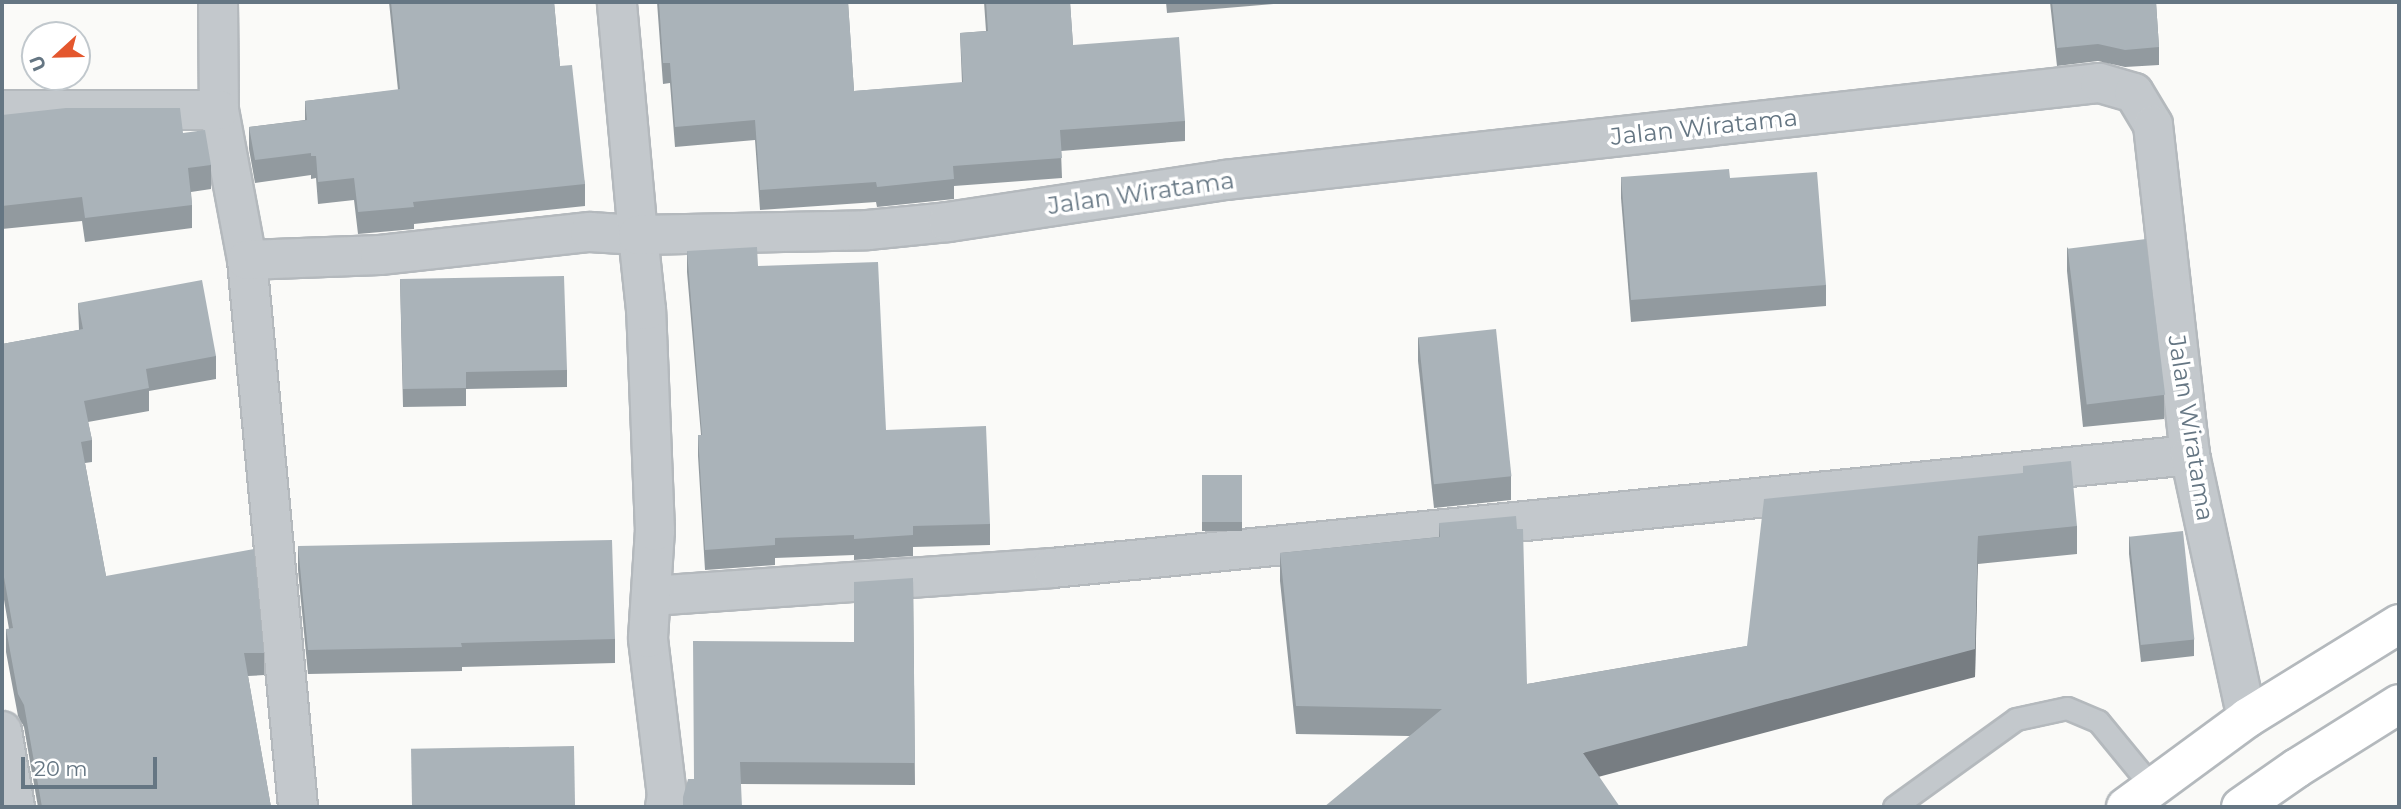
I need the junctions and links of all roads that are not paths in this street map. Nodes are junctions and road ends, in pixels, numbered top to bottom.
1 (218, 2) edge
2 (617, 2) edge
3 (2, 110) edge
4 (219, 110) junction
5 (638, 235) junction
6 (247, 260) junction
7 (2190, 455) junction
8 (652, 596) junction
9 (2399, 624) edge
10 (2399, 704) edge
11 (2248, 718) junction
12 (2, 731) edge
13 (2139, 797) edge
14 (15, 807) edge
15 (298, 807) edge
16 (665, 807) edge
17 (1895, 807) edge
18 (2241, 807) edge

1 - 4 street
2 - 5 street
3 - 4 street
4 - 6 street
5 - 6 street, Jalan Wiratama
5 - 7 street, Jalan Wiratama
5 - 8 street
6 - 15 street
7 - 8 street
7 - 11 street, Jalan Wiratama
8 - 16 street
9 - 11 highway
10 - 18 highway
11 - 13 highway
12 - 14 street
13 - 17 lane

